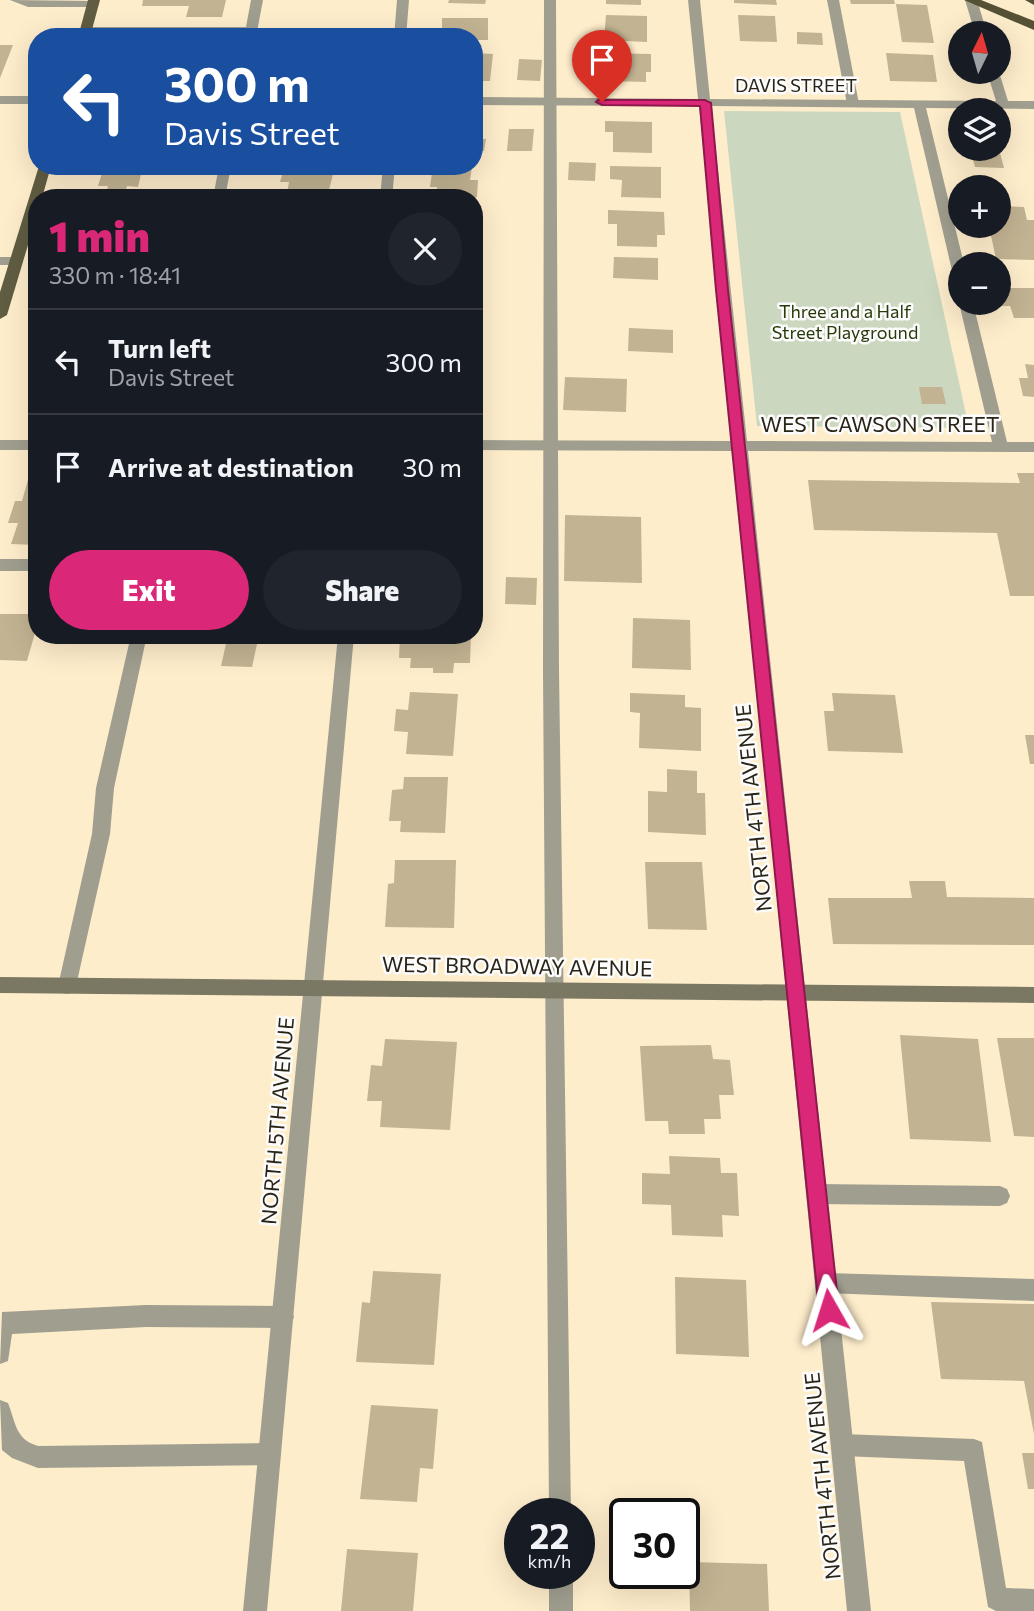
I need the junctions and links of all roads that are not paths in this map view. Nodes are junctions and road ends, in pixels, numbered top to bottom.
1 (16, 0) edge
2 (257, 0) edge
3 (403, 0) edge
4 (550, 0) edge
5 (694, 0) edge
6 (833, 0) edge
7 (970, 0) edge
8 (94, 2) edge
9 (977, 21) edge
10 (1034, 26) edge
11 (86, 28) edge
12 (252, 28) edge
13 (401, 28) edge
14 (0, 100) edge
15 (28, 100) edge
16 (483, 101) edge
17 (550, 102) junction
18 (705, 103) junction
19 (853, 104) junction
20 (919, 105) junction
21 (948, 105) edge
22 (1011, 105) edge
23 (1034, 106) edge
24 (28, 222) edge
25 (954, 252) edge
26 (0, 261) edge
27 (16, 261) junction
28 (0, 315) edge
29 (969, 315) edge
30 (28, 444) edge
31 (0, 445) edge
32 (483, 445) edge
33 (551, 445) junction
34 (739, 445) junction
35 (1001, 447) junction
36 (1034, 447) edge
37 (0, 565) edge
38 (28, 565) edge
39 (137, 644) edge
40 (345, 644) edge
41 (0, 985) edge
42 (67, 986) junction
43 (313, 988) junction
44 (556, 991) junction
45 (797, 993) junction
46 (1034, 995) edge
47 (816, 1194) junction
48 (1000, 1196) dead end
49 (826, 1283) junction
50 (1034, 1290) edge
51 (283, 1317) junction
52 (1, 1324) edge
53 (0, 1353) edge
54 (0, 1411) edge
55 (842, 1445) junction
56 (270, 1454) junction
57 (560, 1498) edge
58 (561, 1589) edge
59 (1034, 1601) edge
60 (255, 1611) edge
61 (561, 1611) edge
62 (859, 1611) edge

1 - 8 street
2 - 12 street
3 - 13 street
4 - 17 street
5 - 18 street, NORTH 4TH AVENUE
6 - 19 street
7 - 9 street
7 - 10 highway
8 - 11 main road
14 - 15 street
16 - 17 street, DAVIS STREET
17 - 18 street, DAVIS STREET
17 - 33 street
18 - 19 street, DAVIS STREET
18 - 34 street, NORTH 4TH AVENUE
19 - 20 street, DAVIS STREET
20 - 21 street, DAVIS STREET
20 - 25 street
22 - 23 street, DAVIS STREET
24 - 27 main road
26 - 27 street
27 - 28 main road
29 - 35 street
30 - 31 street
32 - 33 street, WEST CAWSON STREET
33 - 34 street, WEST CAWSON STREET
33 - 44 street
34 - 35 street, WEST CAWSON STREET
34 - 45 street, NORTH 4TH AVENUE
35 - 36 street, WEST CAWSON STREET
37 - 38 street
39 - 42 street
40 - 43 street, NORTH 5TH AVENUE
41 - 42 main road, WEST BROADWAY AVENUE
42 - 43 main road, WEST BROADWAY AVENUE
43 - 44 main road, WEST BROADWAY AVENUE
43 - 51 street, NORTH 5TH AVENUE
44 - 45 main road, WEST BROADWAY AVENUE
44 - 57 street
45 - 46 main road, WEST BROADWAY AVENUE
45 - 47 street, NORTH 4TH AVENUE
47 - 48 street
47 - 49 street, NORTH 4TH AVENUE
49 - 50 street
49 - 55 street, NORTH 4TH AVENUE
51 - 52 street
51 - 56 street, NORTH 5TH AVENUE
52 - 53 street
54 - 56 street
55 - 59 street
55 - 62 street, NORTH 4TH AVENUE
56 - 60 street, NORTH 5TH AVENUE
58 - 61 street

